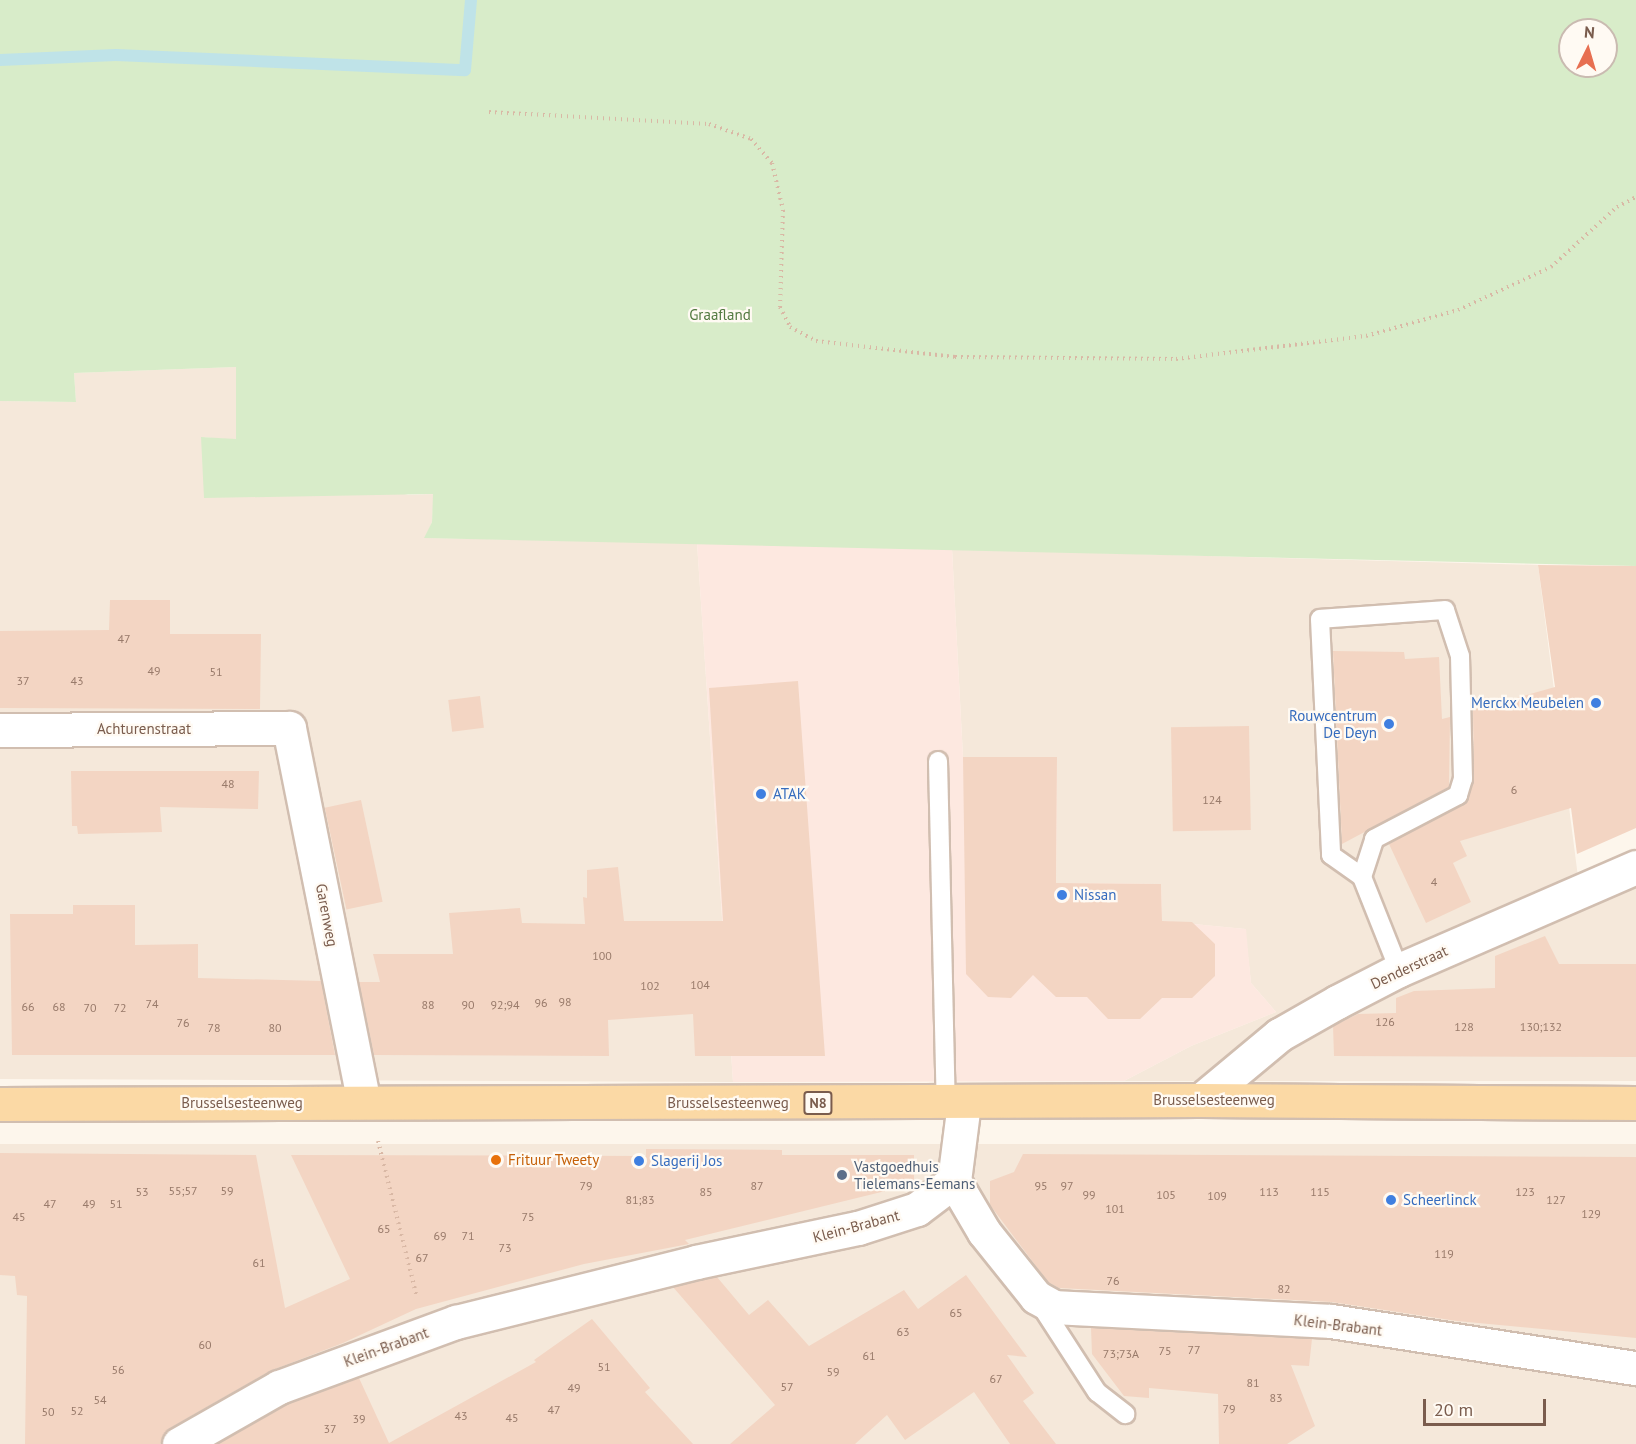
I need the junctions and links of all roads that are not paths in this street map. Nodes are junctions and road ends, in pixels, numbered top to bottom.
1 (289, 728) joint
2 (0, 730) edge
3 (938, 761) dead end
4 (1636, 867) edge
5 (1362, 877) junction
6 (1399, 970) junction
7 (1201, 1100) junction
8 (364, 1102) junction
9 (955, 1103) junction
10 (1636, 1103) edge
11 (0, 1104) edge
12 (954, 1181) junction
13 (1036, 1297) junction
14 (1636, 1368) edge
15 (1125, 1414) dead end
16 (179, 1444) edge

1 - 2 street, Achturenstraat
1 - 8 street, Garenweg
3 - 9 lane
4 - 6 street, Denderstraat
5 - 5 lane
5 - 6 lane
6 - 7 street, Denderstraat
7 - 9 main road, Brusselsesteenweg / N8
7 - 10 main road, Brusselsesteenweg / N8
8 - 9 main road, Brusselsesteenweg / N8
8 - 11 main road, Brusselsesteenweg / N8
9 - 12 street
12 - 13 street, Klein-Brabant
12 - 16 street, Klein-Brabant
13 - 14 street, Klein-Brabant
13 - 15 lane

